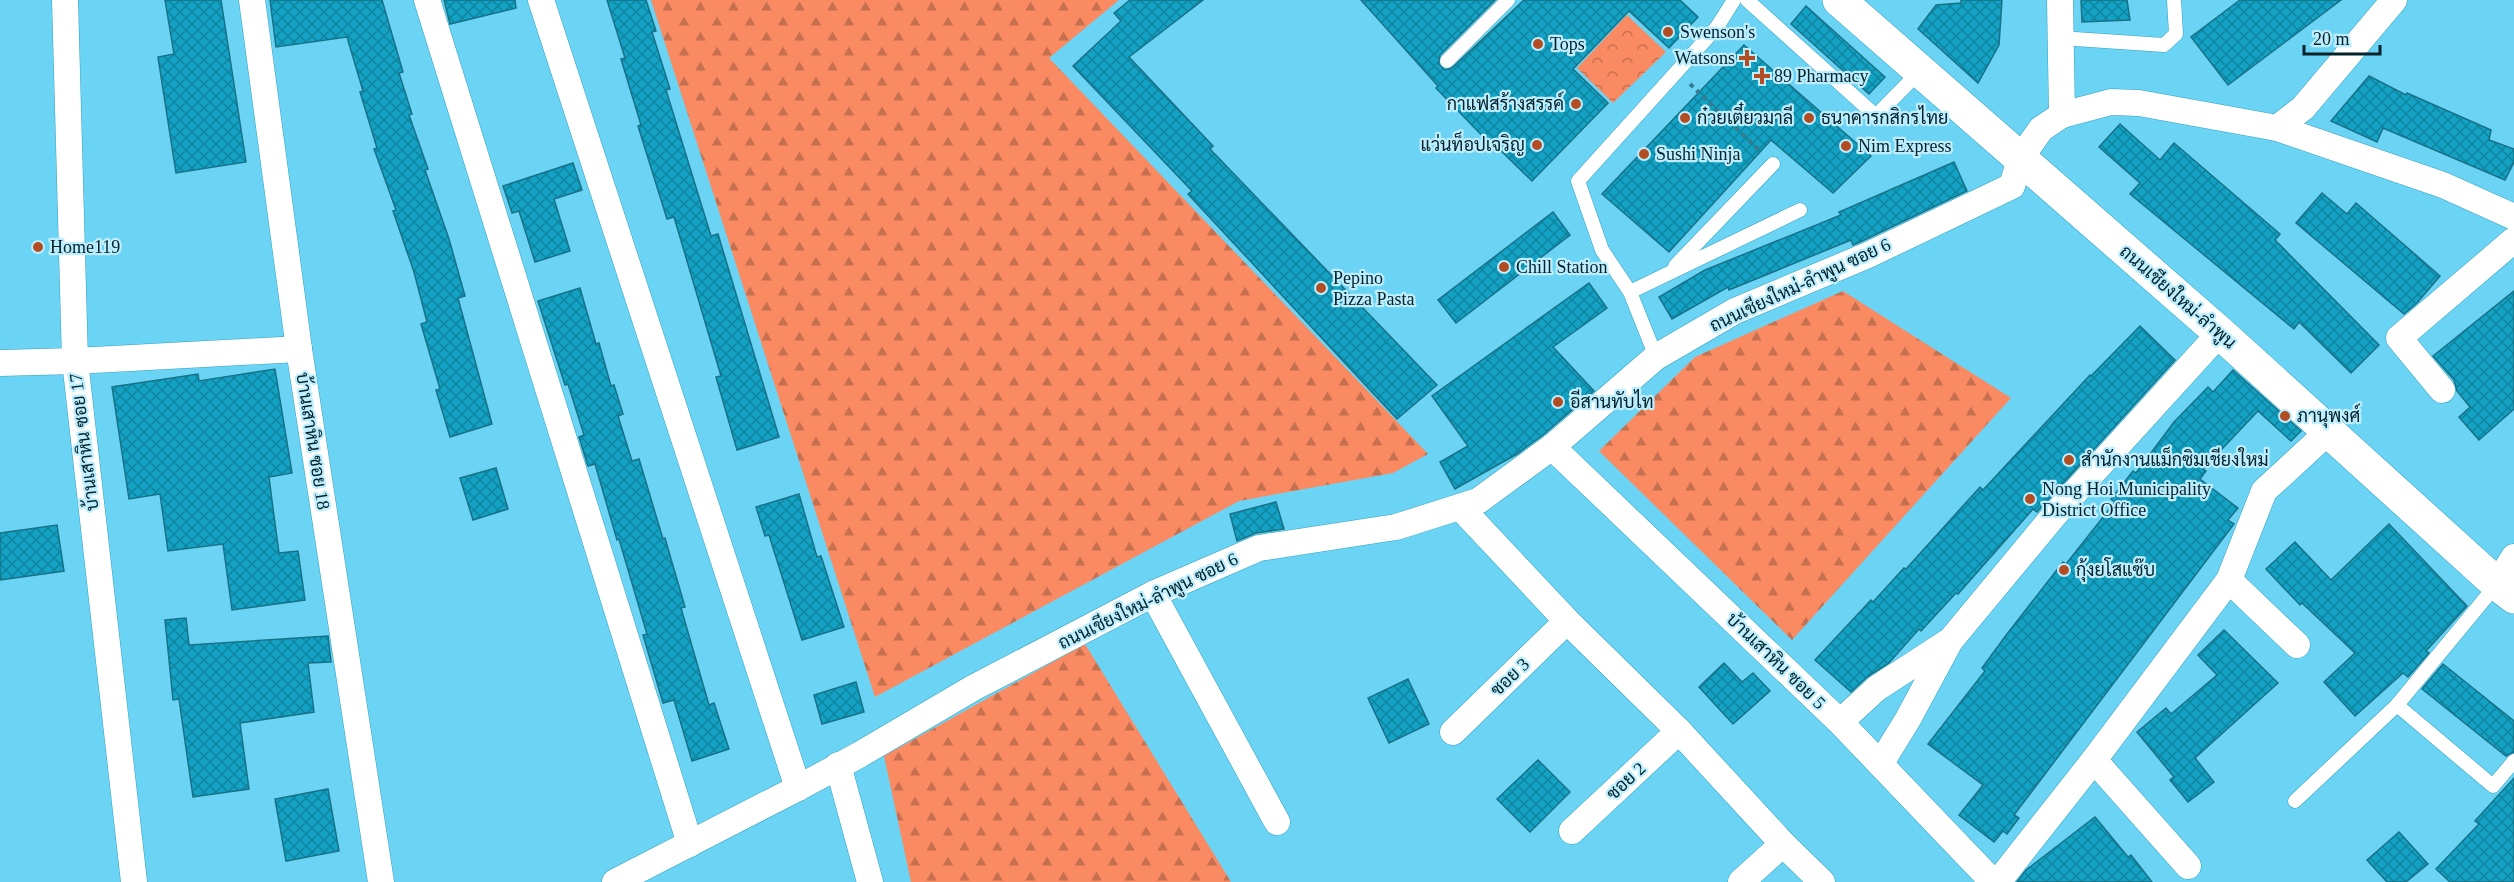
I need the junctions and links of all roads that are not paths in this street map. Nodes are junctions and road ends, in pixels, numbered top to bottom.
1 (65, 0) edge
2 (252, 0) edge
3 (427, 0) edge
4 (541, 0) edge
5 (1508, 0) edge
6 (1734, 0) edge
7 (1747, 0) edge
8 (1839, 0) edge
9 (2060, 0) edge
10 (2174, 0) edge
11 (2394, 0) edge
12 (2060, 38) junction
13 (1447, 61) dead end
14 (1918, 72) junction
15 (2062, 115) junction
16 (2277, 128) junction
17 (2020, 159) junction
18 (1773, 164) road end
19 (1800, 210) dead end
20 (2514, 217) edge
21 (2514, 240) edge
22 (1668, 274) junction
23 (1630, 292) junction
24 (2220, 333) junction
25 (299, 349) junction
26 (1656, 357) junction
27 (75, 361) junction
28 (0, 363) edge
29 (2442, 390) dead end
30 (2328, 432) junction
31 (1552, 447) junction
32 (1460, 507) junction
33 (2514, 557) edge
34 (2229, 580) junction
35 (2505, 590) edge
36 (1153, 594) junction
37 (1567, 621) junction
38 (1950, 640) junction
39 (2297, 645) dead end
40 (2397, 705) junction
41 (1840, 722) junction
42 (1679, 731) junction
43 (1454, 732) dead end
44 (2094, 760) junction
45 (2514, 761) edge
46 (1881, 763) junction
47 (838, 765) junction
48 (798, 788) junction
49 (2295, 801) dead end
50 (1277, 822) dead end
51 (1572, 831) dead end
52 (690, 844) junction
53 (1783, 844) junction
54 (2188, 866) dead end
55 (623, 880) edge
56 (134, 882) edge
57 (381, 882) edge
58 (870, 882) edge
59 (1741, 882) edge
60 (1822, 882) edge
61 (1993, 882) edge
62 (1998, 882) edge

1 - 27 street, บ้านเสาหิน ซอย 17
2 - 25 street, บ้านเสาหิน ซอย 18
3 - 52 street
4 - 48 street
5 - 13 lane
6 - 23 lane
7 - 14 lane
8 - 14 main road, ถนนเชียงใหม่-ลำพูน
9 - 12 street
10 - 12 lane
11 - 16 street
12 - 15 street
14 - 17 main road, ถนนเชียงใหม่-ลำพูน
15 - 16 street
15 - 17 street, ถนนเชียงใหม่-ลำพูน ซอย 6
16 - 20 street
17 - 24 main road, ถนนเชียงใหม่-ลำพูน
17 - 26 street, ถนนเชียงใหม่-ลำพูน ซอย 6
18 - 22 lane
19 - 22 lane
21 - 29 street
22 - 23 lane
23 - 26 lane
24 - 30 main road, ถนนเชียงใหม่-ลำพูน
24 - 38 street
25 - 27 street
25 - 57 street, บ้านเสาหิน ซอย 18
26 - 31 street, ถนนเชียงใหม่-ลำพูน ซอย 6
27 - 28 street
27 - 56 street, บ้านเสาหิน ซอย 17
30 - 34 street
30 - 35 main road, ถนนเชียงใหม่-ลำพูน
31 - 32 street, ถนนเชียงใหม่-ลำพูน ซอย 6
31 - 41 street, บ้านเสาหิน ซอย 5
32 - 36 street, ถนนเชียงใหม่-ลำพูน ซอย 6
32 - 37 street
33 - 35 street
34 - 39 street
34 - 44 street
35 - 40 lane
36 - 47 street, ถนนเชียงใหม่-ลำพูน ซอย 6
36 - 50 street
37 - 42 street
37 - 43 street, ซอย 3
38 - 41 street
38 - 46 street
40 - 45 lane
40 - 49 lane
41 - 46 street, บ้านเสาหิน ซอย 5
42 - 51 street, ซอย 2
42 - 53 street
44 - 54 street
44 - 62 street
46 - 61 street, บ้านเสาหิน ซอย 5
47 - 48 street, ถนนเชียงใหม่-ลำพูน ซอย 6
47 - 58 street
48 - 52 street, ถนนเชียงใหม่-ลำพูน ซอย 6
52 - 55 street, ถนนเชียงใหม่-ลำพูน ซอย 6
53 - 59 street
53 - 60 street

